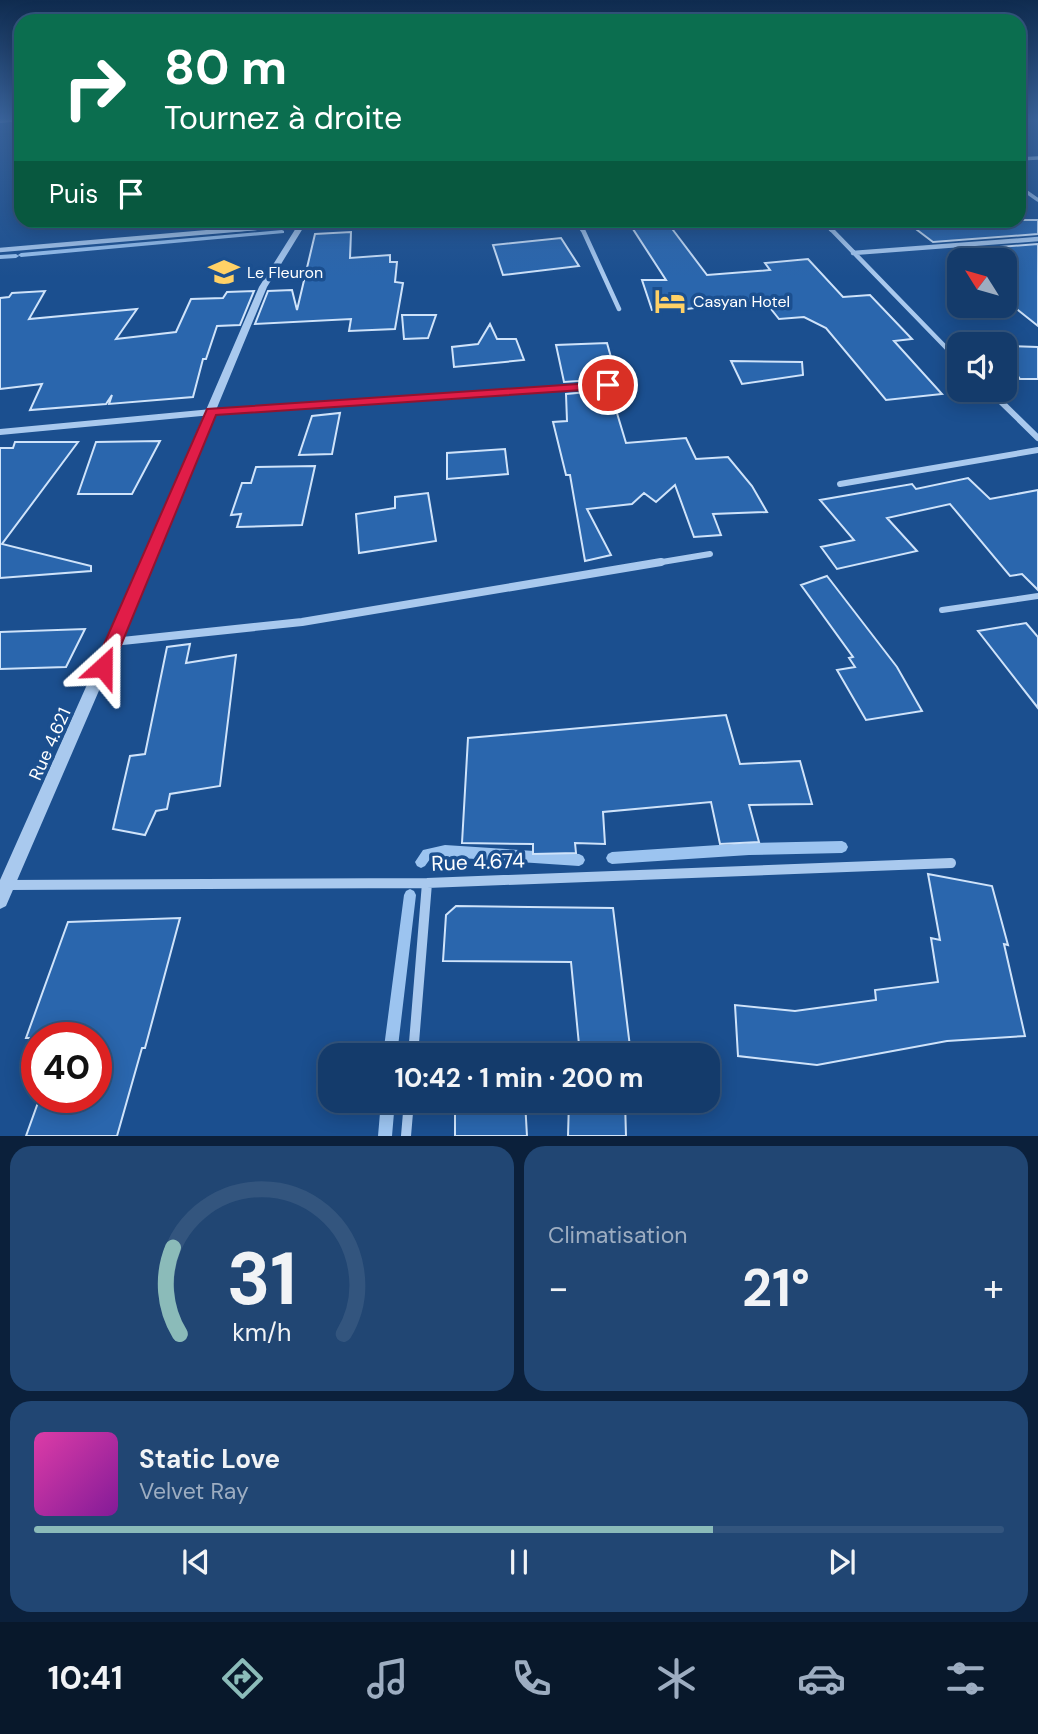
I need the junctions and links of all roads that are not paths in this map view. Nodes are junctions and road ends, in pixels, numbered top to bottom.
1 (248, 228) edge
2 (301, 228) edge
3 (582, 228) edge
4 (830, 228) edge
5 (1038, 239) edge
6 (0, 250) edge
7 (853, 253) junction
8 (619, 309) dead end
9 (947, 349) edge
10 (608, 385) dead end
11 (1001, 402) edge
12 (212, 412) junction
13 (0, 432) edge
14 (1038, 438) edge
15 (1038, 450) edge
16 (840, 484) dead end
17 (710, 554) dead end
18 (1038, 596) edge
19 (942, 610) dead end
20 (113, 642) junction
21 (951, 863) dead end
22 (427, 883) junction
23 (6, 885) junction
24 (0, 900) edge
25 (414, 1043) edge
26 (408, 1113) edge
27 (406, 1136) edge

1 - 6 street
2 - 12 street, Rue 4.621
3 - 8 street
4 - 7 street
5 - 7 street
7 - 9 street
10 - 12 street
11 - 14 street
12 - 13 street
12 - 20 street, Rue 4.621
15 - 16 street
17 - 20 street
18 - 19 lane
20 - 23 street, Rue 4.621
21 - 22 street, Rue 4.674
22 - 23 street, Rue 4.674
22 - 25 street
23 - 24 street, Rue 4.621
26 - 27 street

